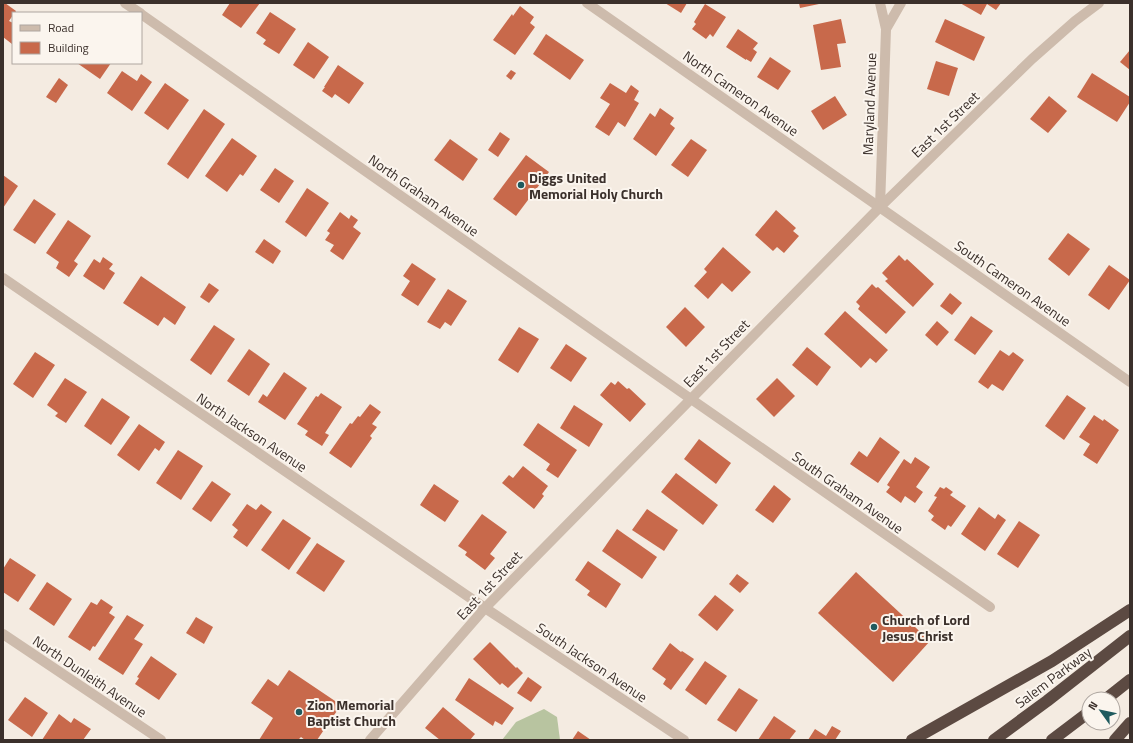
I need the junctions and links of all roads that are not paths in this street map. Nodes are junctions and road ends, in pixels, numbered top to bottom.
1 (126, 3) edge
2 (587, 3) edge
3 (880, 3) edge
4 (901, 3) edge
5 (1099, 3) edge
6 (139, 12) edge
7 (142, 14) edge
8 (886, 28) junction
9 (880, 207) junction
10 (3, 278) edge
11 (1130, 382) edge
12 (691, 399) junction
13 (990, 607) dead end
14 (485, 608) junction
15 (1130, 610) edge
16 (3, 634) edge
17 (1130, 636) edge
18 (1130, 680) edge
19 (1116, 691) edge
20 (1081, 718) edge
21 (1130, 723) edge
22 (161, 740) edge
23 (370, 740) edge
24 (684, 740) edge
25 (912, 740) edge
26 (994, 740) edge
27 (1052, 740) edge
28 (1115, 740) edge

1 - 6 street, North Graham Avenue
2 - 9 street, North Cameron Avenue
3 - 8 street, Maryland Avenue
4 - 8 street
5 - 9 street, East 1st Street
7 - 12 street, North Graham Avenue
8 - 9 street, Maryland Avenue
9 - 11 street, South Cameron Avenue
9 - 12 street, East 1st Street
10 - 14 street, North Jackson Avenue
12 - 13 street, South Graham Avenue
12 - 14 street, East 1st Street
14 - 23 street, East 1st Street
14 - 24 street, South Jackson Avenue
15 - 25 highway
16 - 22 street, North Dunleith Avenue
17 - 26 highway, Salem Parkway
18 - 19 highway
20 - 27 highway
21 - 28 highway

